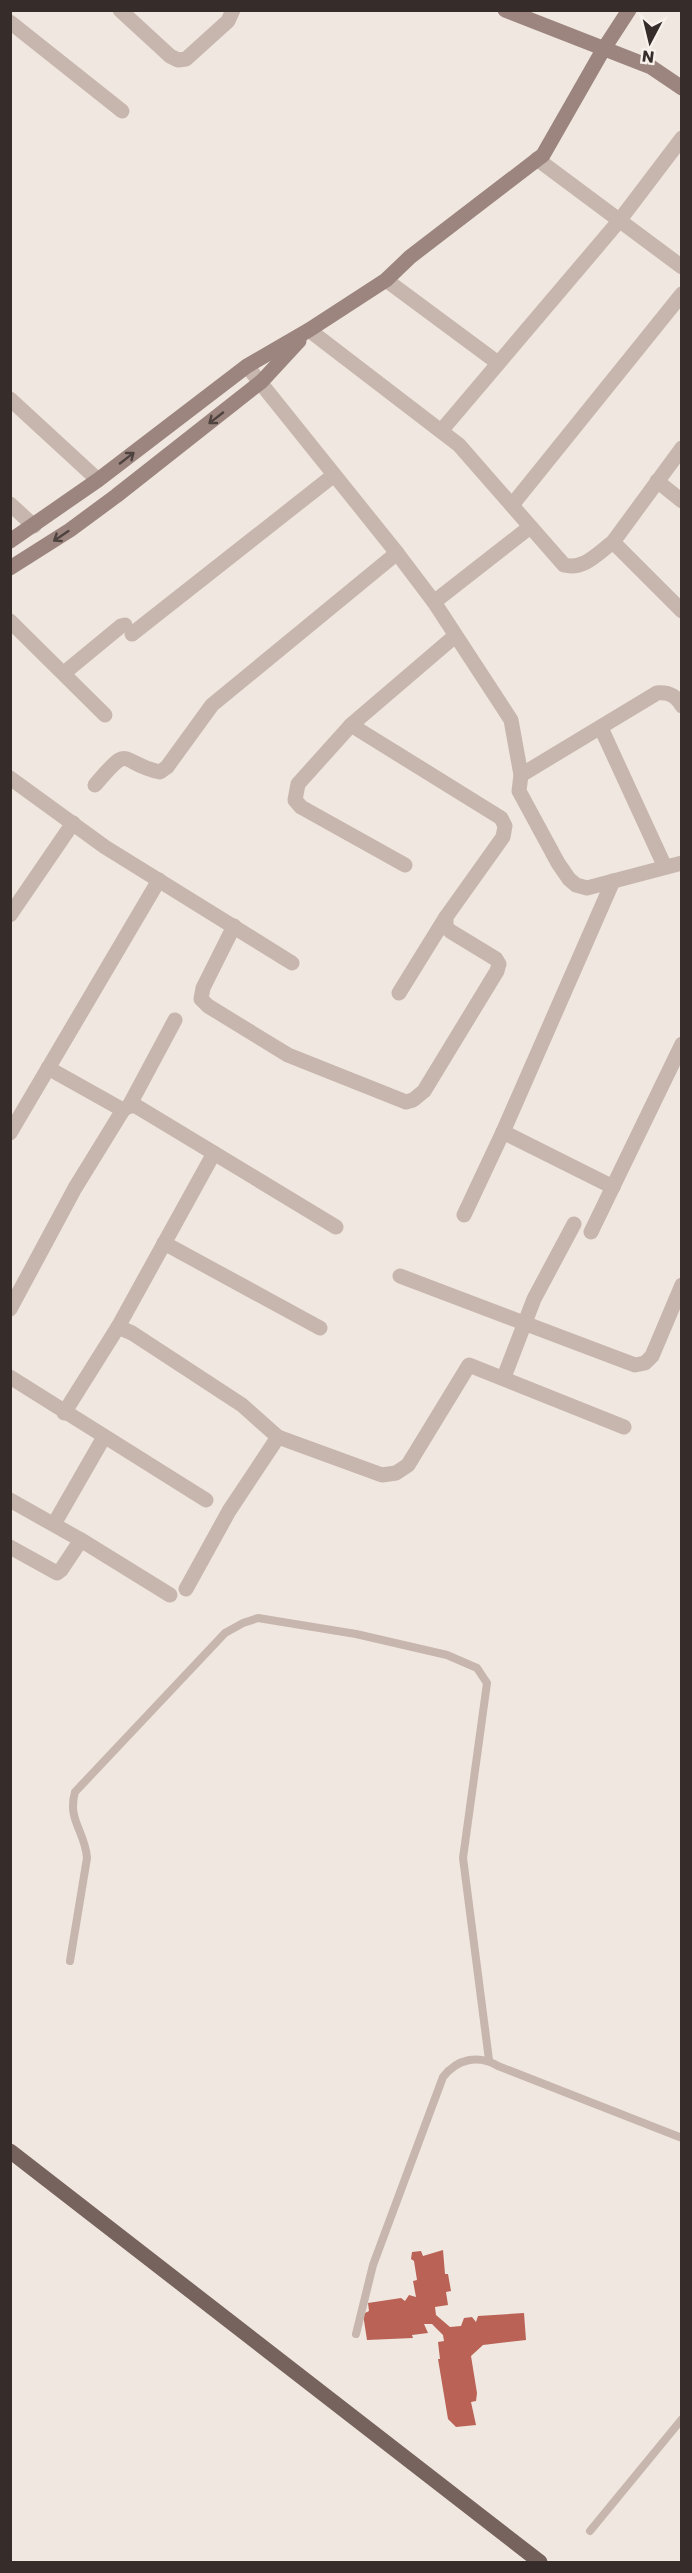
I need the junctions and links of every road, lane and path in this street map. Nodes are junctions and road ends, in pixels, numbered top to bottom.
1 (120, 10) edge
2 (233, 10) edge
3 (505, 10) edge
4 (629, 10) edge
5 (10, 22) edge
6 (603, 50) junction
7 (681, 88) edge
8 (122, 111) dead end
9 (681, 138) edge
10 (537, 159) junction
11 (619, 221) junction
12 (681, 267) edge
13 (386, 280) junction
14 (681, 294) edge
15 (309, 330) junction
16 (498, 363) junction
17 (247, 366) junction
18 (261, 381) junction
19 (10, 399) edge
20 (441, 431) junction
21 (681, 448) edge
22 (334, 475) junction
23 (98, 480) junction
24 (657, 481) junction
25 (681, 501) edge
26 (10, 504) edge
27 (512, 505) junction
28 (34, 526) junction
29 (531, 527) junction
30 (10, 541) edge
31 (613, 542) junction
32 (397, 553) junction
33 (10, 568) edge
34 (434, 602) junction
35 (681, 611) edge
36 (10, 621) edge
37 (455, 636) junction
38 (64, 673) junction
39 (681, 706) edge
40 (105, 715) dead end
41 (351, 724) junction
42 (601, 728) junction
43 (521, 775) junction
44 (10, 778) edge
45 (95, 785) dead end
46 (73, 823) junction
47 (681, 863) edge
48 (405, 865) dead end
49 (665, 867) junction
50 (159, 880) junction
51 (613, 881) junction
52 (10, 915) edge
53 (446, 917) junction
54 (234, 926) junction
55 (292, 963) dead end
56 (399, 993) dead end
57 (175, 1020) dead end
58 (681, 1044) edge
59 (48, 1068) junction
60 (126, 1108) junction
61 (504, 1132) junction
62 (10, 1133) edge
63 (214, 1153) junction
64 (613, 1187) junction
65 (464, 1215) dead end
66 (574, 1224) dead end
67 (336, 1227) dead end
68 (591, 1232) dead end
69 (164, 1243) junction
70 (400, 1276) dead end
71 (681, 1285) edge
72 (10, 1309) edge
73 (525, 1323) junction
74 (118, 1327) junction
75 (320, 1328) dead end
76 (10, 1377) edge
77 (504, 1377) junction
78 (64, 1413) junction
79 (624, 1427) dead end
80 (104, 1437) junction
81 (278, 1437) junction
82 (206, 1500) dead end
83 (11, 1502) edge
84 (54, 1524) junction
85 (81, 1540) junction
86 (10, 1547) edge
87 (186, 1589) dead end
88 (170, 1595) dead end
89 (70, 1961) dead end
90 (489, 2060) junction
91 (681, 2138) edge
92 (10, 2151) edge
93 (356, 2334) dead end
94 (681, 2419) edge
95 (590, 2531) dead end
96 (540, 2562) edge

1 - 2 street
3 - 6 street
4 - 6 street
5 - 8 street
6 - 7 street
6 - 10 street
9 - 11 street
10 - 11 street
10 - 13 street
11 - 12 street
11 - 16 street
13 - 15 street
13 - 16 street
14 - 27 street
15 - 17 street
15 - 18 street
15 - 20 street
16 - 20 street
17 - 18 street
23 -> 17 street
18 - 22 street
18 -> 33 street
19 - 23 street
20 - 27 street
21 - 24 street
22 - 32 street
22 - 38 street
23 - 28 street
24 - 25 street
24 - 31 street
26 - 28 street
27 - 29 street
28 - 30 street
29 - 31 street
29 - 34 street
31 - 35 street
32 - 34 street
32 - 45 street
34 - 37 street
36 - 38 street
37 - 41 street
37 - 43 street
38 - 40 street
39 - 42 street
41 - 48 street
41 - 53 street
42 - 43 street
42 - 49 street
43 - 51 street
44 - 46 street
46 - 50 street
46 - 52 street
47 - 49 street
49 - 51 street
50 - 54 street
50 - 59 street
51 - 61 street
53 - 54 street
53 - 56 street
54 - 55 street
57 - 60 street
58 - 64 street
59 - 60 street
59 - 62 street
60 - 63 street
60 - 72 street
61 - 64 street
61 - 65 street
63 - 67 street
63 - 69 street
64 - 68 street
66 - 73 street
69 - 74 street
69 - 75 street
70 - 73 street
71 - 73 street
73 - 77 street
74 - 78 street
74 - 81 street
76 - 78 street
77 - 79 street
77 - 81 street
78 - 80 street
80 - 82 street
80 - 84 street
81 - 87 street
83 - 84 street
84 - 85 street
85 - 86 street
85 - 88 street
89 - 90 lane
90 - 91 lane
90 - 93 lane
92 - 96 main road
94 - 95 lane

